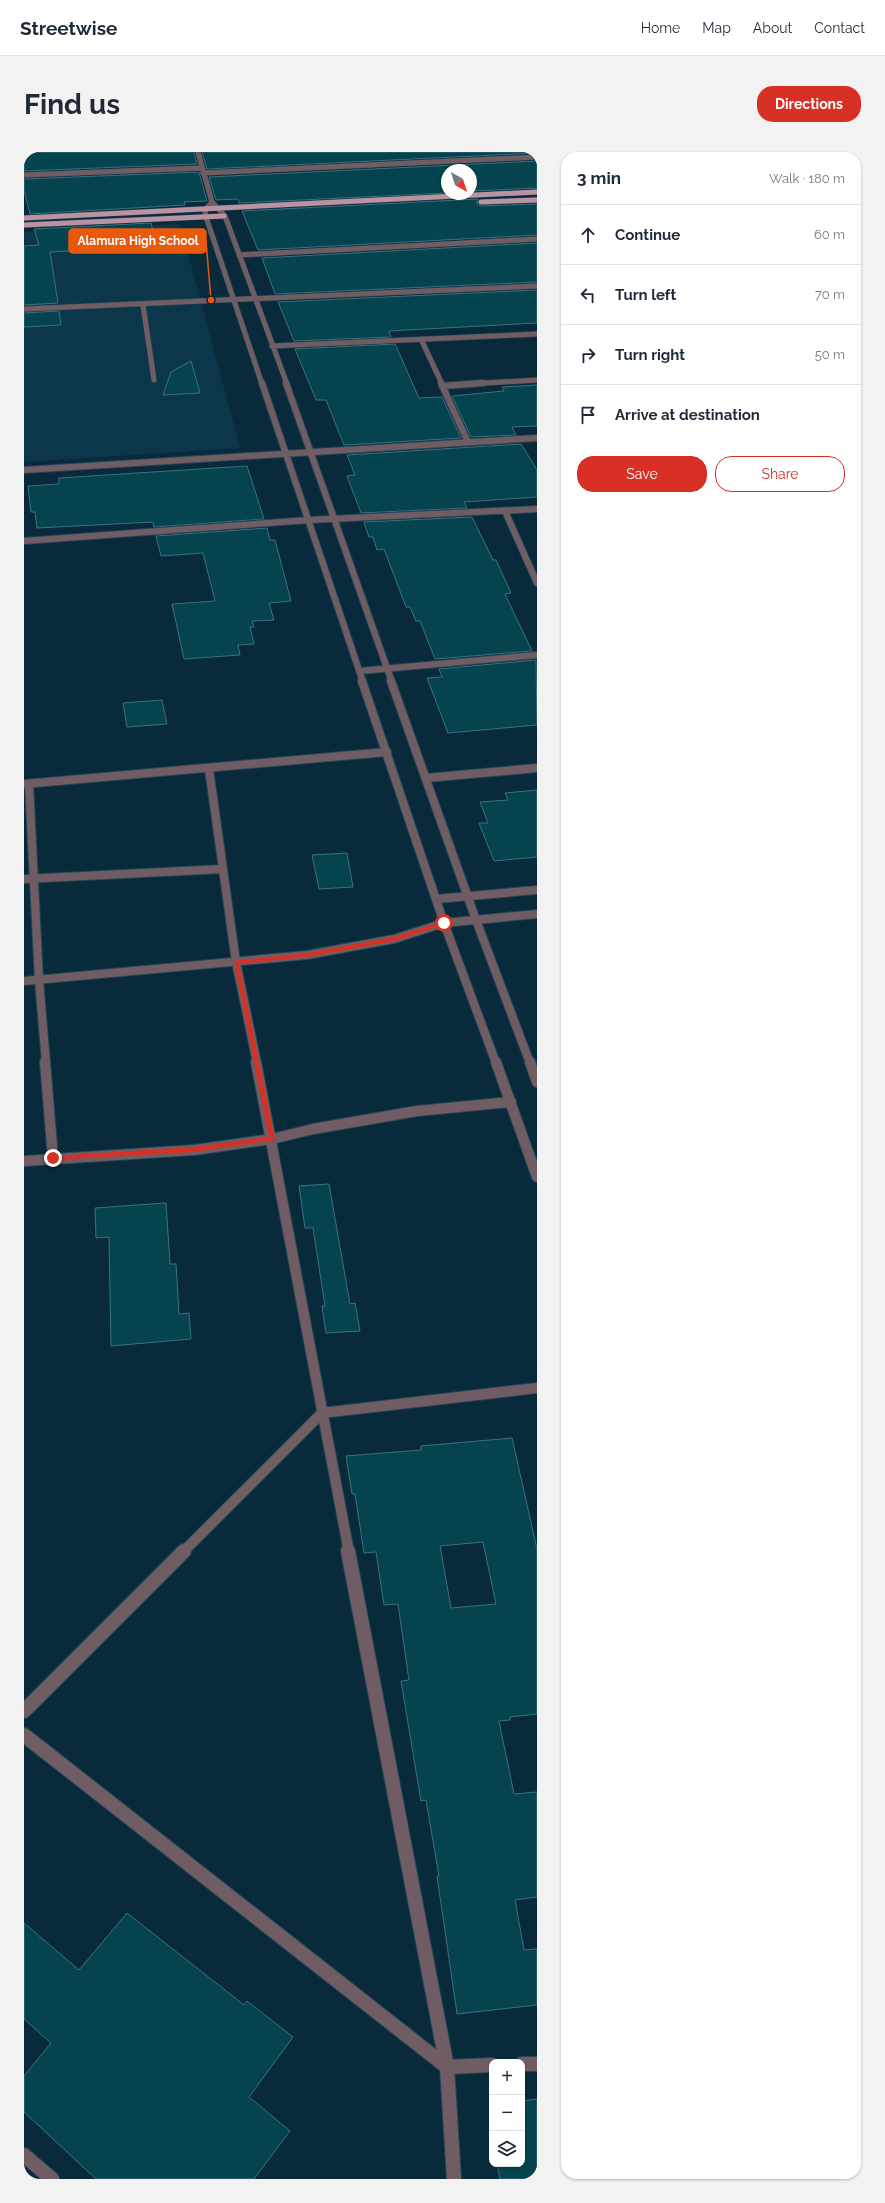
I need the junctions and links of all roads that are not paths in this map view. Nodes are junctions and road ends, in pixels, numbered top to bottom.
1 (198, 152) edge
2 (537, 157) edge
3 (202, 171) junction
4 (24, 175) edge
5 (537, 192) edge
6 (477, 196) joint
7 (441, 198) edge
8 (537, 200) edge
9 (212, 202) junction
10 (481, 202) junction
11 (473, 203) dead end
12 (221, 209) junction
13 (206, 213) junction
14 (233, 215) dead end
15 (225, 216) junction
16 (24, 218) edge
17 (24, 225) edge
18 (537, 239) edge
19 (239, 255) junction
20 (537, 286) edge
21 (257, 300) junction
22 (235, 301) junction
23 (143, 306) junction
24 (24, 309) edge
25 (537, 334) edge
26 (421, 339) junction
27 (272, 346) junction
28 (154, 380) dead end
29 (537, 380) edge
30 (442, 386) junction
31 (537, 438) edge
32 (468, 442) junction
33 (309, 452) junction
34 (286, 453) junction
35 (24, 470) edge
36 (537, 509) edge
37 (505, 511) junction
38 (333, 519) junction
39 (309, 520) junction
40 (24, 541) edge
41 (536, 579) edge
42 (537, 655) edge
43 (387, 670) junction
44 (360, 671) junction
45 (387, 752) junction
46 (537, 768) edge
47 (210, 769) junction
48 (426, 778) junction
49 (26, 784) edge
50 (223, 869) junction
51 (35, 878) junction
52 (24, 879) edge
53 (537, 890) edge
54 (468, 896) junction
55 (436, 899) junction
56 (537, 914) edge
57 (476, 920) junction
58 (444, 923) junction
59 (236, 962) junction
60 (39, 980) junction
61 (24, 981) edge
62 (537, 1082) edge
63 (511, 1102) junction
64 (272, 1139) junction
65 (53, 1158) junction
66 (24, 1161) edge
67 (537, 1177) edge
68 (537, 1388) edge
69 (322, 1413) junction
70 (24, 1711) edge
71 (24, 1735) edge
72 (525, 2064) edge
73 (537, 2064) edge
74 (489, 2065) edge
75 (447, 2067) junction
76 (24, 2155) edge
77 (52, 2179) edge
78 (454, 2179) edge

1 - 3 street
2 - 3 street
3 - 4 street
3 - 9 street
5 - 6 main road
6 - 10 main road
7 - 12 main road
8 - 10 main road
9 - 12 street
9 - 13 street
10 - 11 main road
12 - 13 main road
12 - 15 street
13 - 15 main road
13 - 16 main road
13 - 17 main road
13 - 22 street
14 - 15 main road
15 - 19 street
18 - 19 street
19 - 21 street
20 - 21 street
21 - 22 street
21 - 27 street
22 - 23 street
22 - 34 street
23 - 24 street
23 - 28 street
25 - 26 street
26 - 27 street
26 - 30 street
27 - 33 street
29 - 30 street
30 - 32 street
31 - 32 street
32 - 33 street
33 - 34 street
33 - 38 street
34 - 35 street
34 - 39 street
36 - 37 street
37 - 38 street
37 - 41 street
38 - 39 street
38 - 43 street
39 - 40 street
39 - 44 street
42 - 43 street
43 - 44 street
43 - 48 street
44 - 45 street
45 - 47 street
45 - 55 street
46 - 48 street
47 - 49 street
47 - 50 street
48 - 54 street
49 - 51 street
50 - 51 street
50 - 59 street
51 - 52 street
51 - 60 street
53 - 54 street
54 - 55 street
54 - 57 street
55 - 58 street
56 - 57 street
57 - 58 street
57 - 62 street
58 - 59 street
58 - 63 street
59 - 60 street
59 - 64 street
60 - 61 street
60 - 65 street
63 - 64 street
63 - 67 street
64 - 65 street
64 - 69 street
65 - 66 street
68 - 69 street
69 - 70 street
69 - 75 street
71 - 75 street
72 - 73 street
74 - 75 street
75 - 78 street
76 - 77 street

